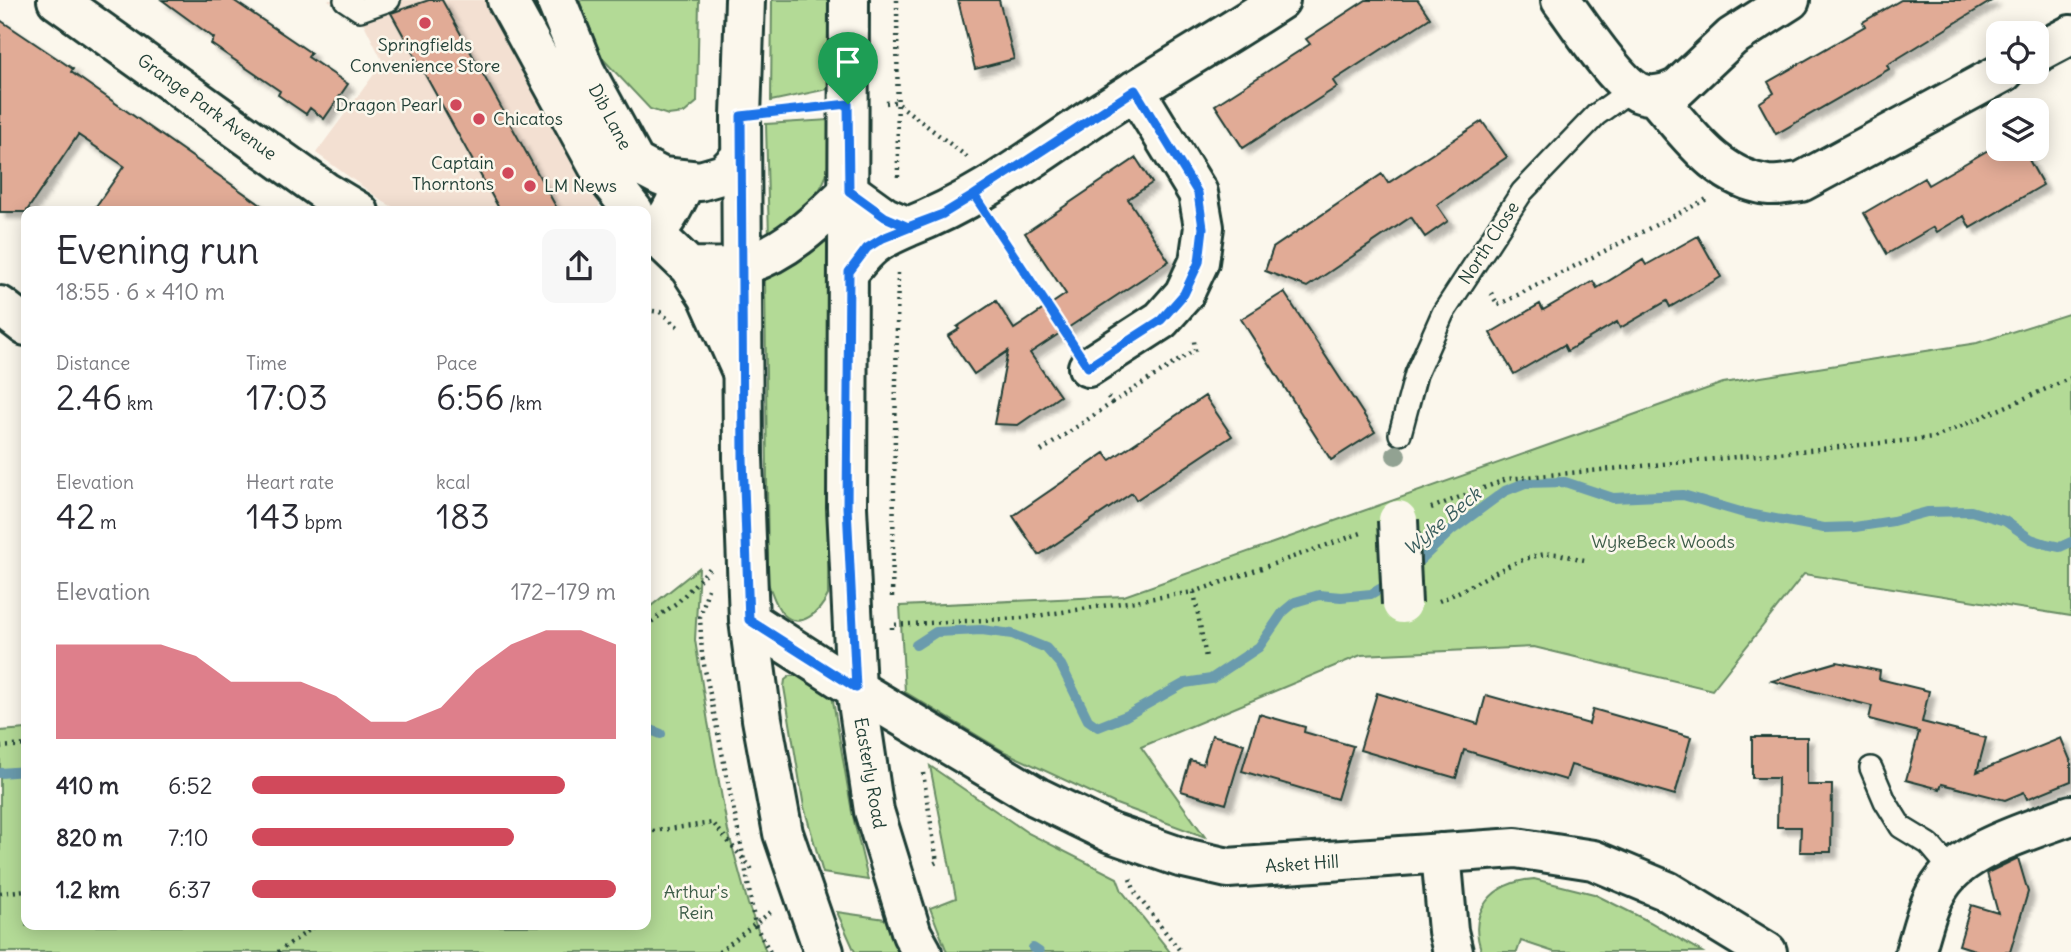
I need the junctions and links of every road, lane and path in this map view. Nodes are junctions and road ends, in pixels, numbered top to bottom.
1 (57, 0) edge
2 (345, 0) edge
3 (389, 0) edge
4 (556, 0) edge
5 (745, 0) edge
6 (849, 0) edge
7 (897, 0) edge
8 (1280, 0) edge
9 (1561, 0) edge
10 (1790, 0) edge
11 (513, 12) edge
12 (2071, 35) edge
13 (2049, 47) edge
14 (1986, 82) edge
15 (1135, 90) junction
16 (1643, 92) junction
17 (896, 102) junction
18 (848, 104) junction
19 (741, 116) junction
20 (741, 156) junction
21 (968, 158) dead end
22 (1744, 180) junction
23 (686, 181) junction
24 (898, 181) dead end
25 (849, 191) junction
26 (974, 195) junction
27 (349, 206) edge
28 (628, 206) edge
29 (651, 224) edge
30 (908, 227) junction
31 (651, 233) edge
32 (742, 265) junction
33 (1473, 266) junction
34 (689, 267) junction
35 (849, 272) junction
36 (898, 272) dead end
37 (0, 306) edge
38 (21, 322) edge
39 (1088, 367) junction
40 (743, 372) junction
41 (1399, 434) dead end
42 (1041, 451) dead end
43 (1398, 520) dead end
44 (746, 532) junction
45 (1585, 560) dead end
46 (1194, 592) dead end
47 (892, 598) dead end
48 (1402, 604) joint
49 (851, 608) junction
50 (892, 612) dead end
51 (749, 620) junction
52 (651, 622) edge
53 (892, 625) dead end
54 (800, 653) junction
55 (1206, 658) dead end
56 (856, 688) junction
57 (21, 745) edge
58 (0, 747) edge
59 (1871, 768) dead end
60 (2071, 814) edge
61 (651, 831) edge
62 (1111, 832) junction
63 (1441, 853) junction
64 (1951, 870) junction
65 (759, 878) dead end
66 (21, 891) edge
67 (0, 893) edge
68 (792, 899) junction
69 (755, 925) junction
70 (310, 930) edge
71 (278, 952) edge
72 (719, 952) edge
73 (770, 952) edge
74 (824, 952) edge
75 (922, 952) edge
76 (1181, 952) edge
77 (1453, 952) edge
78 (1767, 952) edge
79 (1915, 952) edge

1 - 27 street, Grange Park Avenue
2 - 3 lane
4 - 11 street
4 - 23 street, Dib Lane
5 - 19 street
6 - 18 street, Easterly Road
7 - 17 path
8 - 15 street
9 - 16 street
10 - 16 street
11 - 28 street, Dib Lane
12 - 13 street
14 - 22 street
15 - 26 street
15 - 39 street
16 - 22 street
16 - 33 lane, North Close
17 - 18 path
17 - 21 path
17 - 24 path
18 - 19 path
18 - 25 street, Easterly Road
19 - 20 street
20 - 23 street, Dib Lane
20 - 32 street
22 - 33 path
23 - 29 street
25 - 30 street
25 - 32 street
25 - 35 street, Easterly Road
26 - 30 street
26 - 39 path
30 - 35 street
31 - 34 street, Dib Lane
32 - 34 street
32 - 40 street
33 - 41 lane, North Close
34 - 40 street, Dib Lane
35 - 49 street, Easterly Road
36 - 47 path
37 - 38 street
39 - 42 path
40 - 44 street
43 - 48 street, bridge
44 - 51 street
44 - 52 path
45 - 48 path
46 - 55 path
49 - 54 street
49 - 56 street, Easterly Road
50 - 53 path
51 - 54 street, Asket Hill
51 - 68 street
54 - 56 street, Asket Hill
56 - 62 street, Asket Hill
56 - 75 street, Easterly Road
57 - 58 path
59 - 64 lane
60 - 64 street
61 - 65 path
62 - 63 street, Asket Hill
62 - 76 path
63 - 77 street
63 - 78 street, Asket Hill
64 - 79 street
66 - 67 path
68 - 69 path
68 - 74 street
69 - 72 path
69 - 73 path
70 - 71 path

